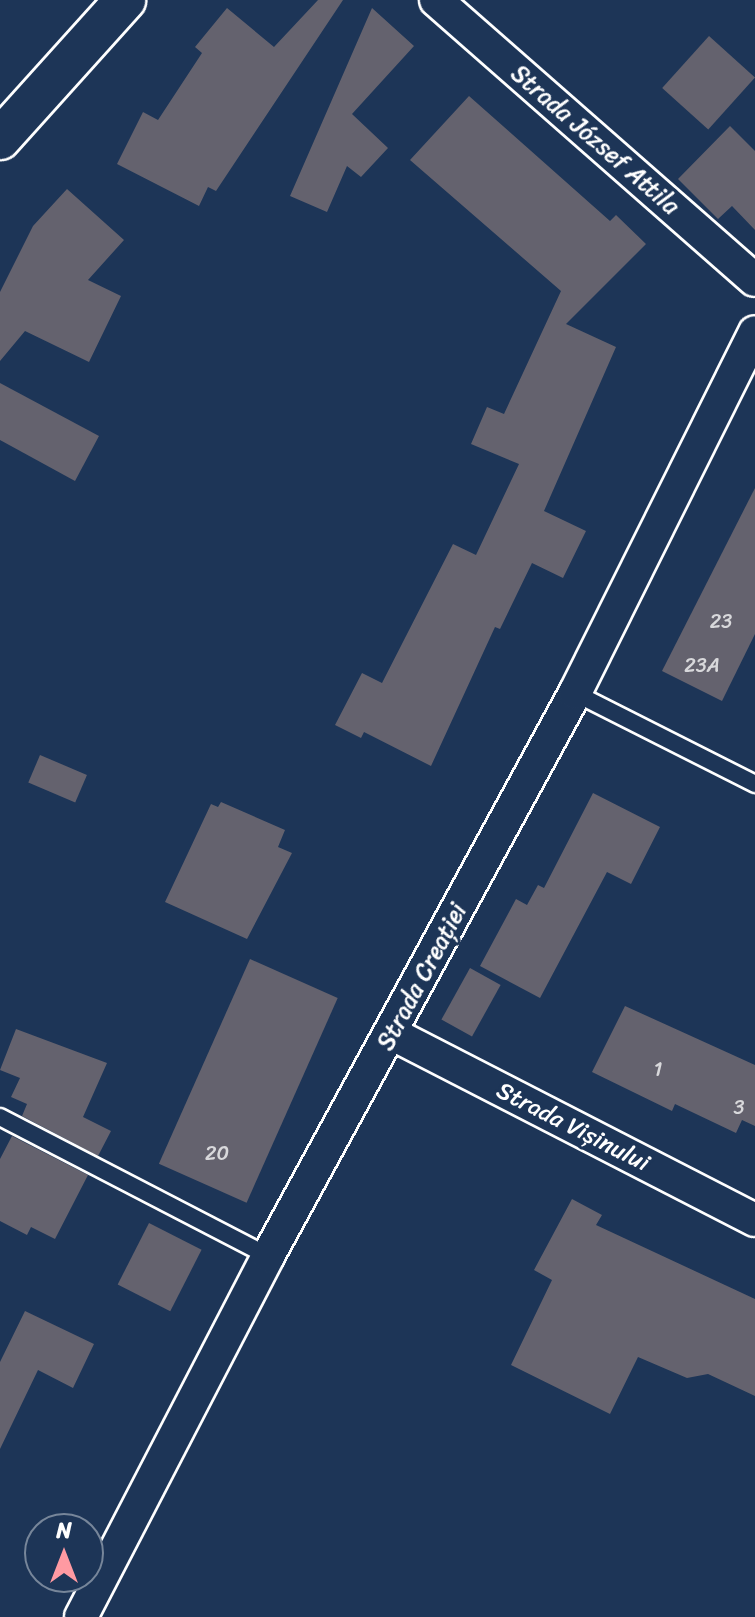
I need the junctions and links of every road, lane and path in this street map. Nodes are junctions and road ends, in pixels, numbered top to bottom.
1 (125, 0) edge
2 (436, 0) edge
3 (0, 139) edge
4 (755, 280) edge
5 (755, 332) edge
6 (575, 693) junction
7 (755, 784) edge
8 (391, 1033) junction
9 (0, 1117) edge
10 (755, 1220) edge
11 (268, 1256) junction
12 (81, 1617) edge

1 - 3 street
2 - 4 street, Strada József Attila
5 - 6 street, Strada Creației
6 - 7 lane
6 - 8 street, Strada Creației
8 - 10 street, Strada Vișinului
8 - 11 street, Strada Creației
9 - 11 lane
11 - 12 street, Strada Creației

